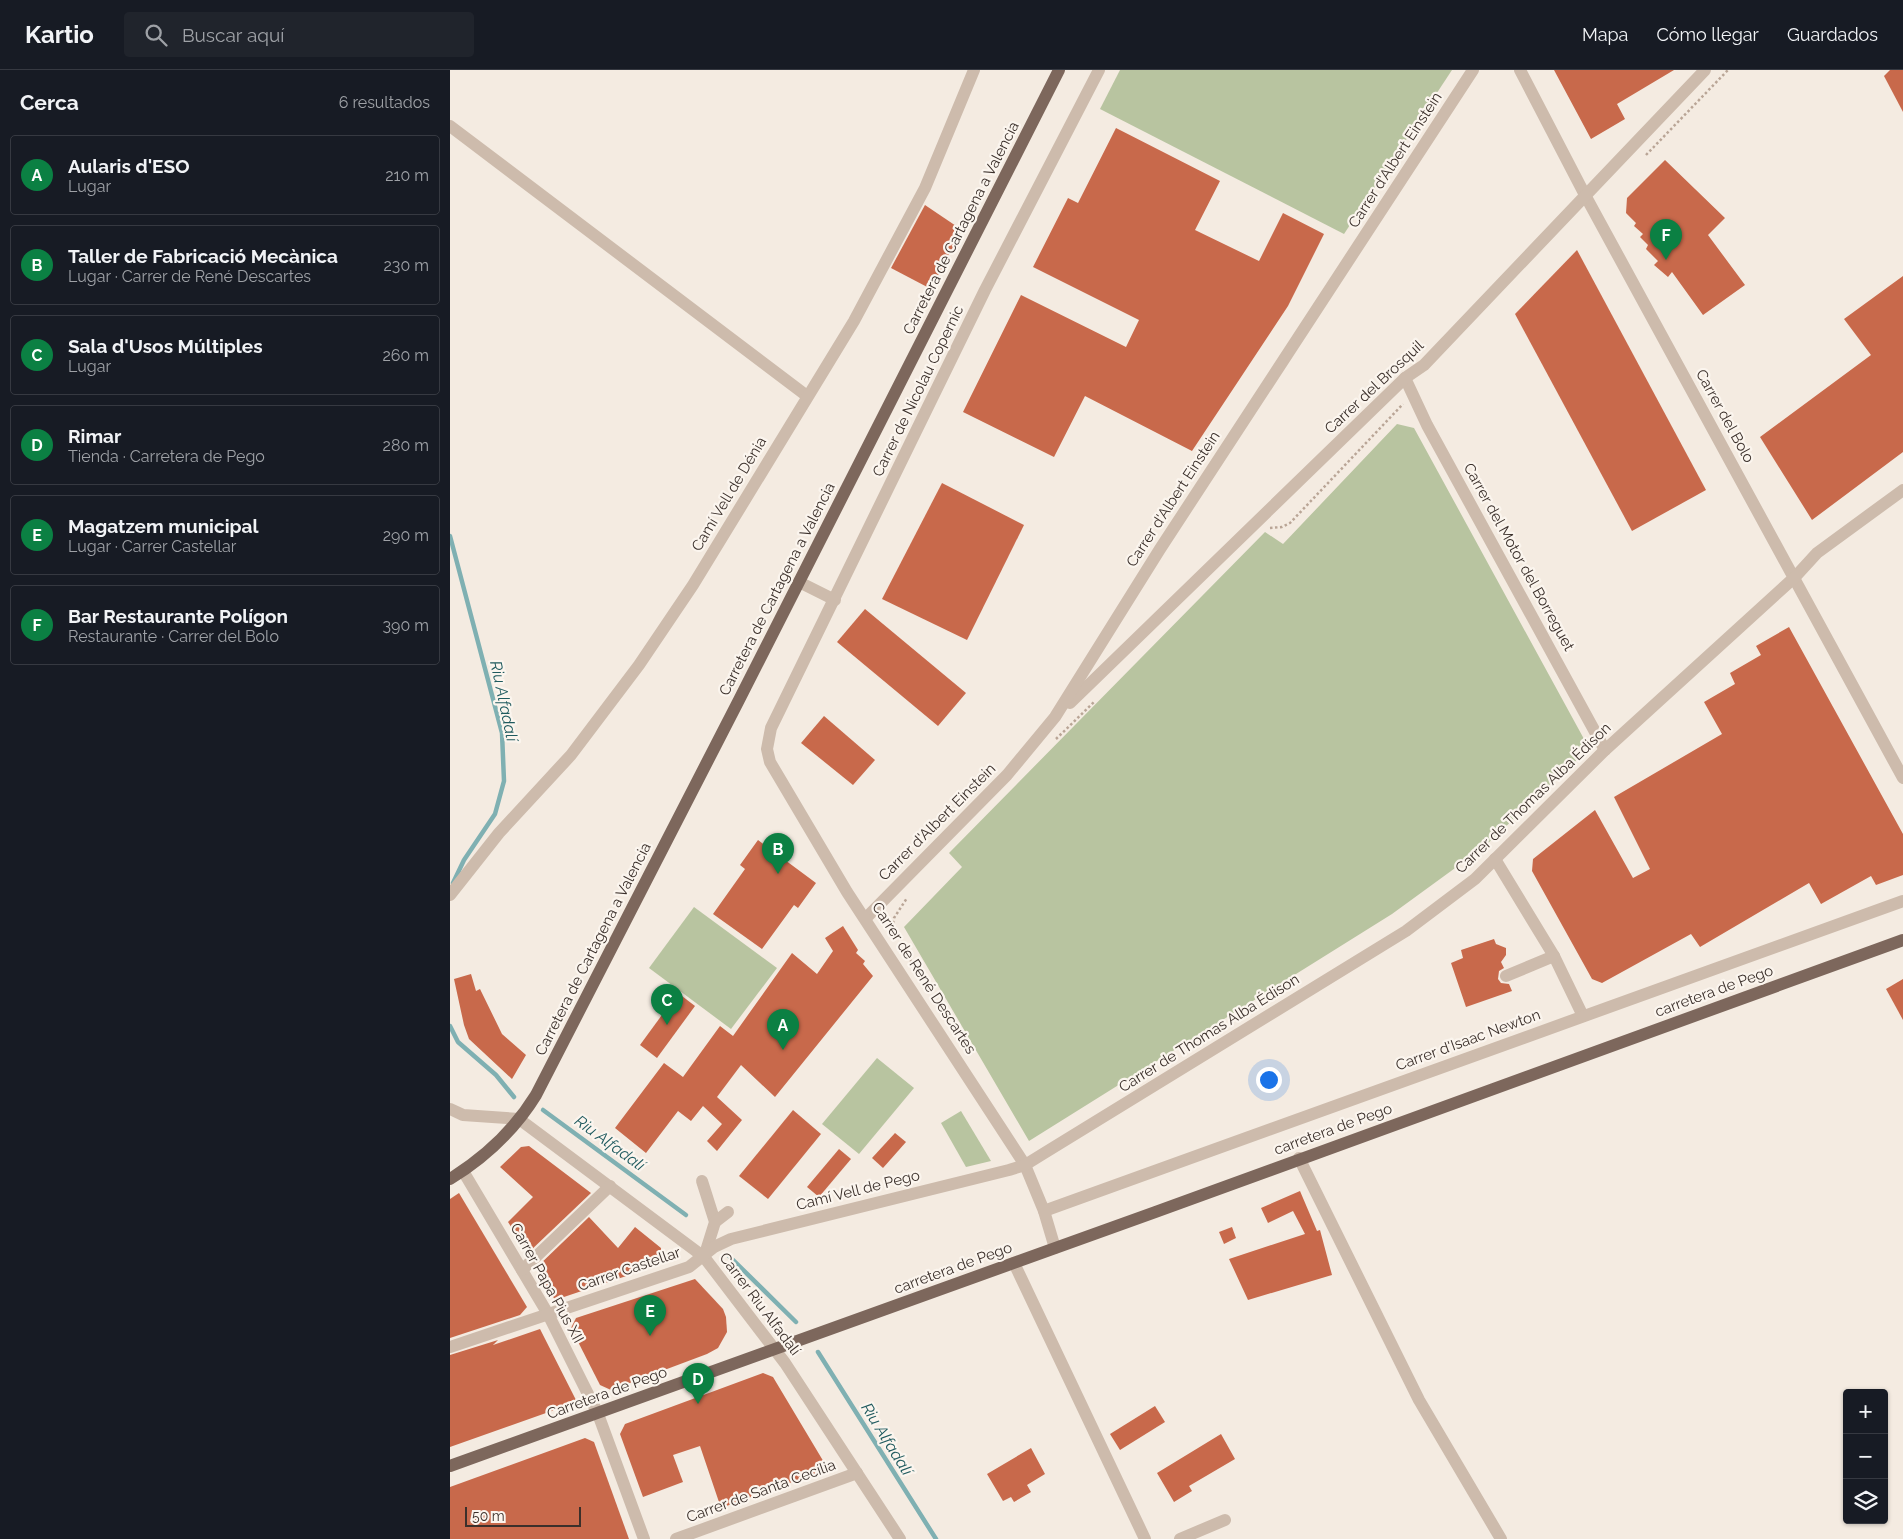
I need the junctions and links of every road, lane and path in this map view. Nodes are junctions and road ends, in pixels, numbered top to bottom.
1 (974, 70) edge
2 (1059, 70) edge
3 (1099, 70) edge
4 (1473, 70) edge
5 (1520, 70) edge
6 (1705, 70) edge
7 (1728, 70) edge
8 (450, 126) edge
9 (1644, 157) dead end
10 (1585, 195) junction
11 (1405, 378) junction
12 (1414, 394) junction
13 (807, 396) junction
14 (1903, 490) edge
15 (1262, 530) dead end
16 (1795, 577) junction
17 (799, 582) junction
18 (835, 600) junction
19 (1100, 695) dead end
20 (1055, 717) junction
21 (771, 728) joint
22 (1051, 744) dead end
23 (1605, 750) junction
24 (1903, 778) edge
25 (1495, 859) junction
26 (911, 893) dead end
27 (450, 894) edge
28 (1903, 901) edge
29 (866, 918) junction
30 (893, 940) dead end
31 (1903, 940) edge
32 (898, 948) dead end
33 (1554, 956) junction
34 (1506, 976) dead end
35 (929, 989) dead end
36 (1583, 1016) junction
37 (450, 1109) edge
38 (463, 1115) junction
39 (519, 1119) junction
40 (450, 1121) edge
41 (1299, 1158) junction
42 (1025, 1165) junction
43 (463, 1171) junction
44 (450, 1179) edge
45 (702, 1181) dead end
46 (610, 1186) junction
47 (1044, 1211) junction
48 (728, 1212) dead end
49 (716, 1222) junction
50 (1055, 1248) junction
51 (704, 1256) junction
52 (1014, 1263) junction
53 (522, 1270) junction
54 (548, 1314) junction
55 (450, 1347) edge
56 (775, 1350) junction
57 (598, 1414) junction
58 (450, 1466) edge
59 (857, 1473) junction
60 (1225, 1520) dead end
61 (644, 1539) edge
62 (676, 1539) edge
63 (900, 1539) edge
64 (1144, 1539) edge
65 (1180, 1539) edge
66 (1500, 1539) edge

1 - 13 street, Camí Vell de Dénia
2 - 17 main road, Carretera de Cartagena a Valencia
3 - 18 street, Carrer de Nicolau Copernic
4 - 20 street, Carrer d'Albert Einstein
5 - 10 street, Carrer del Bolo
6 - 10 street, Carrer del Brosquil
7 - 9 path
8 - 13 street
10 - 11 street, Carrer del Brosquil
10 - 16 street, Carrer del Bolo
11 - 12 street, Carrer del Motor del Borreguet
11 - 20 street, Carrer del Brosquil
12 - 15 path
12 - 23 street, Carrer del Motor del Borreguet
13 - 27 street, Camí Vell de Dénia
14 - 16 street, Carrer de Thomas Alba Édison
16 - 23 street, Carrer de Thomas Alba Édison
16 - 24 street, Carrer del Bolo
17 - 18 street
17 - 39 main road, Carretera de Cartagena a Valencia
18 - 21 street, Carrer de Nicolau Copernic
19 - 22 path
20 - 29 street, Carrer d'Albert Einstein
21 - 29 street, Carrer de René Descartes
23 - 25 street, Carrer de Thomas Alba Édison
25 - 33 street
25 - 42 street, Carrer de Thomas Alba Édison
26 - 30 path
28 - 36 street, Carrer d'Isaac Newton
29 - 42 street, Carrer de René Descartes
31 - 41 main road, carretera de Pego
32 - 35 path
33 - 34 street
33 - 36 street
36 - 47 street, Carrer d'Isaac Newton
37 - 38 street
38 - 39 street
38 - 40 street
39 - 43 main road, Carretera de Cartagena a Valencia
39 - 46 street, Carrer Riu Alfadalí
41 - 50 main road, carretera de Pego
41 - 66 street
42 - 47 street, Carrer de René Descartes
42 - 51 street, Camí Vell de Pego
43 - 44 main road, Carretera de Cartagena a Valencia
43 - 53 street, Carrer Papa Pius XII
45 - 49 street
46 - 51 street, Carrer Riu Alfadalí
46 - 53 street
47 - 50 street, Carrer de René Descartes
48 - 49 street
49 - 51 street
50 - 52 main road, carretera de Pego
51 - 54 street, Carrer Castellar
51 - 56 street, Carrer Riu Alfadalí
52 - 56 main road, carretera de Pego
52 - 64 street
53 - 54 street, Carrer Papa Pius XII
54 - 55 street, Carrer Castellar
54 - 57 street, Carrer Papa Pius XII
56 - 57 main road, Carretera de Pego
56 - 59 street, Carrer Riu Alfadalí
57 - 58 main road, Carretera de Pego
57 - 61 street, Carrer Papa Pius XII
59 - 62 street, Carrer de Santa Cecília
59 - 63 street, Carrer Riu Alfadalí
60 - 65 street

